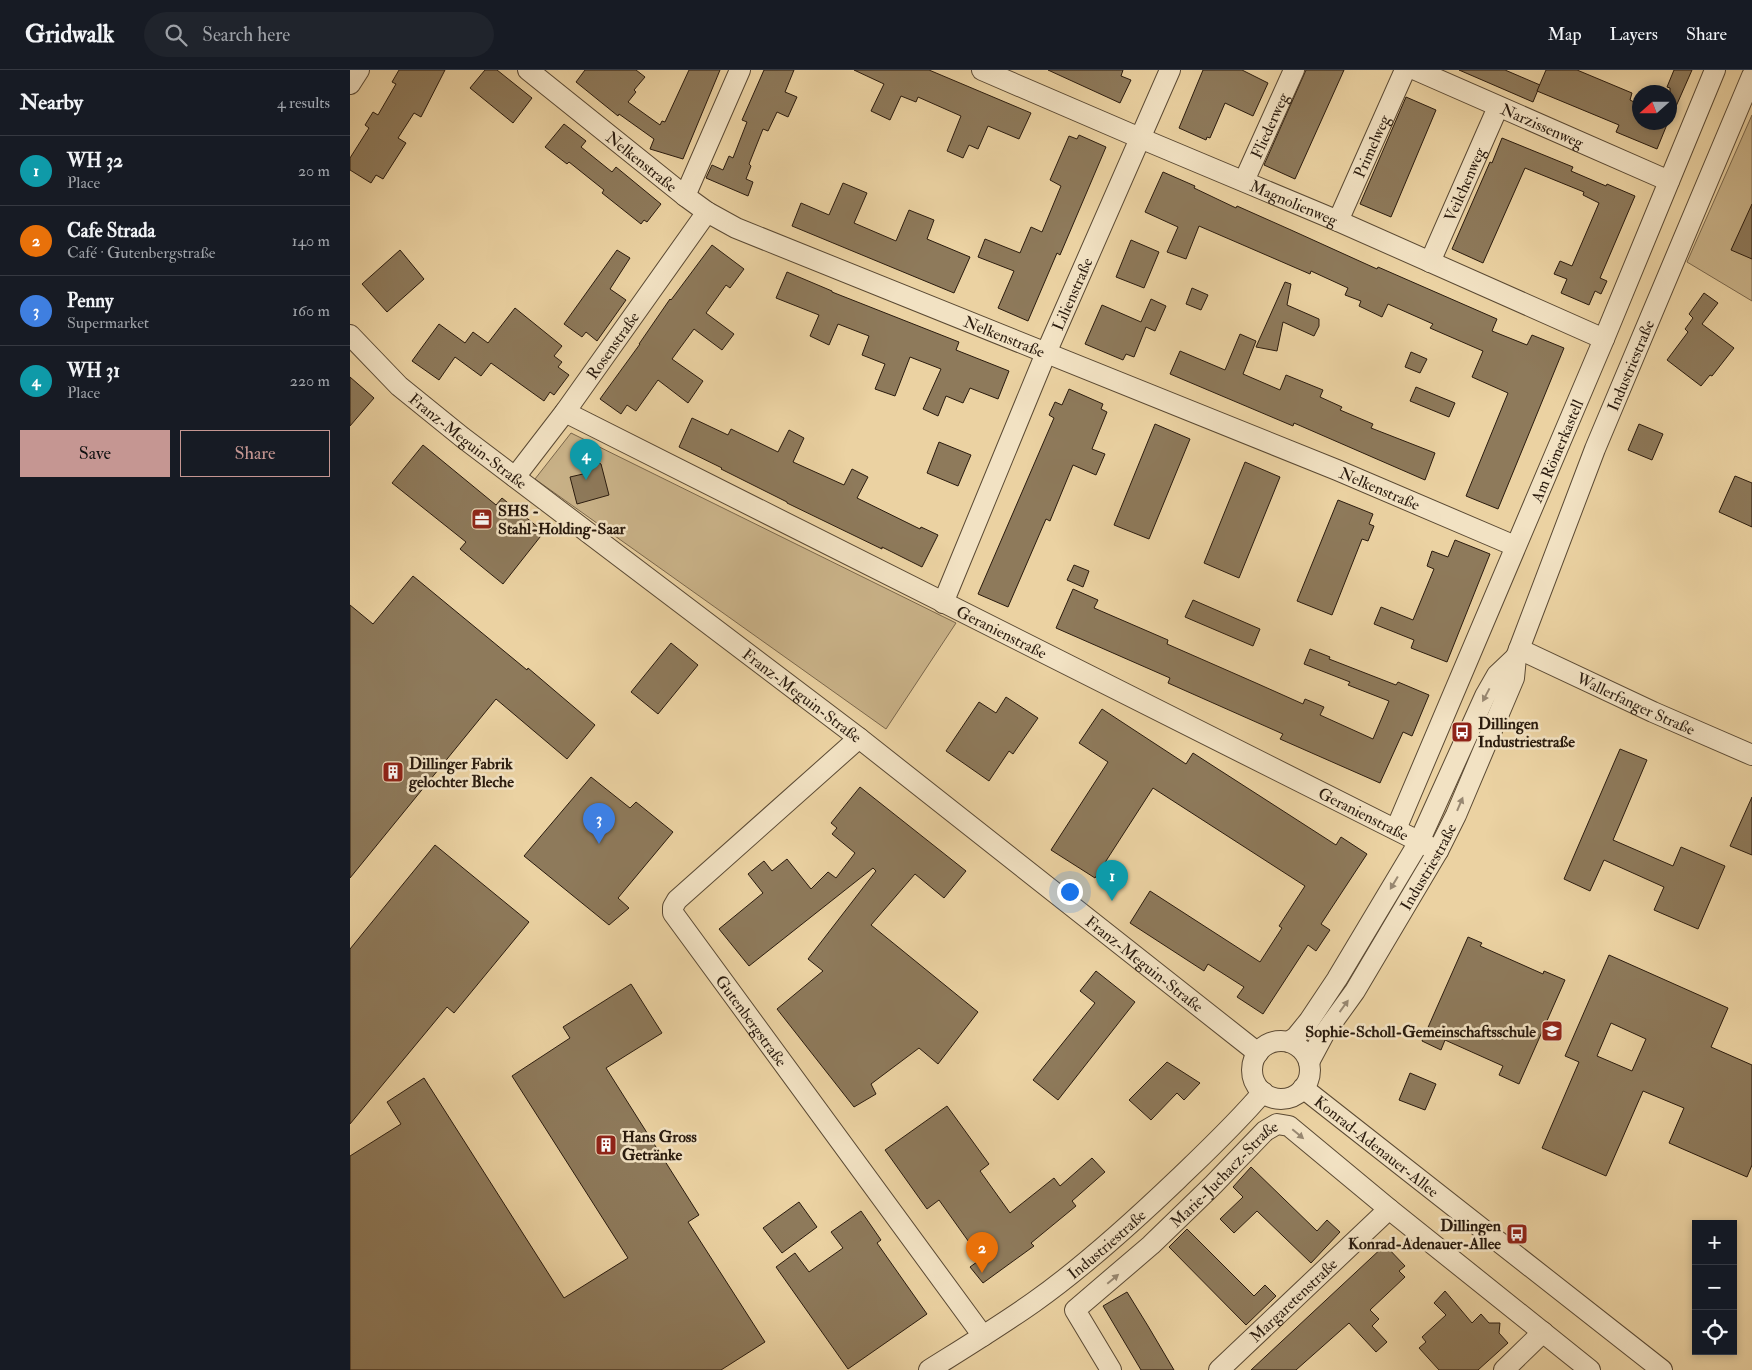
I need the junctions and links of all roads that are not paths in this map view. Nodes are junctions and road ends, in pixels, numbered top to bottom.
1 (359, 70) edge
2 (528, 70) edge
3 (740, 70) edge
4 (982, 70) edge
5 (1170, 70) edge
6 (1294, 70) edge
7 (1405, 70) edge
8 (1416, 70) edge
9 (1715, 70) edge
10 (1752, 76) edge
11 (350, 84) edge
12 (1498, 107) junction
13 (1140, 138) junction
14 (1669, 180) junction
15 (1244, 181) junction
16 (685, 196) junction
17 (707, 212) junction
18 (1338, 221) junction
19 (1430, 262) junction
20 (350, 335) edge
21 (1604, 339) junction
22 (1046, 353) junction
23 (565, 412) junction
24 (515, 477) junction
25 (1515, 546) junction
26 (943, 602) junction
27 (1518, 653) junction
28 (859, 738) junction
29 (1752, 755) edge
30 (1396, 829) junction
31 (1419, 842) junction
32 (1438, 851) junction
33 (1289, 1042) junction
34 (1258, 1052) junction
35 (1309, 1062) junction
36 (1303, 1088) junction
37 (1263, 1092) junction
38 (1389, 1209) junction
39 (1543, 1332) junction
40 (983, 1336) junction
41 (929, 1370) edge
42 (1111, 1370) edge
43 (1219, 1370) edge
44 (1504, 1370) edge
45 (1590, 1370) edge
46 (1662, 1370) edge

1 - 11 street
2 - 16 street, Nelkenstraße
3 - 16 street
4 - 13 street, Magnolienweg
5 - 13 street, Lilienstraße
6 - 15 street, Fliederweg
7 - 18 street, Primelweg
8 - 12 street, Narzissenweg
9 - 14 street, Am Römerkastell
10 - 27 street, Industriestraße
12 - 14 street, Narzissenweg
12 - 19 street, Veilchenweg
13 - 15 street, Magnolienweg
13 - 22 street, Lilienstraße
14 - 21 street, Am Römerkastell
15 - 18 street, Magnolienweg
16 - 17 street, Nelkenstraße
17 - 22 street, Nelkenstraße
17 - 23 street, Rosenstraße
18 - 19 street, Magnolienweg
19 - 21 street, Magnolienweg
20 - 24 street, Franz-Meguin-Straße
21 - 25 street, Am Römerkastell
22 - 25 street, Nelkenstraße
22 - 26 street, Lilienstraße
23 - 24 street, Rosenstraße
23 - 26 street, Geranienstraße
24 - 28 street, Franz-Meguin-Straße
25 - 30 street, Am Römerkastell
26 - 30 street, Geranienstraße
27 - 29 street, Wallerfanger Straße
27 -> 31 street, Industriestraße
32 -> 27 street, Industriestraße
28 - 34 street, Franz-Meguin-Straße
28 - 40 street, Gutenbergstraße
30 - 31 street, Geranienstraße
31 - 32 street, Geranienstraße
31 -> 33 street, Industriestraße
35 -> 32 street, Industriestraße
33 - 34 street
33 - 35 street
34 - 37 street
35 - 36 street
36 - 37 street
36 - 46 street, Konrad-Adenauer-Allee
37 - 40 street, Industriestraße
38 - 39 street, Marie-Juchacz-Straße
42 -> 38 street, Marie-Juchacz-Straße
38 - 43 street, Margaretenstraße
39 - 44 street
39 - 45 street, Marie-Juchacz-Straße
40 - 41 street, Industriestraße

